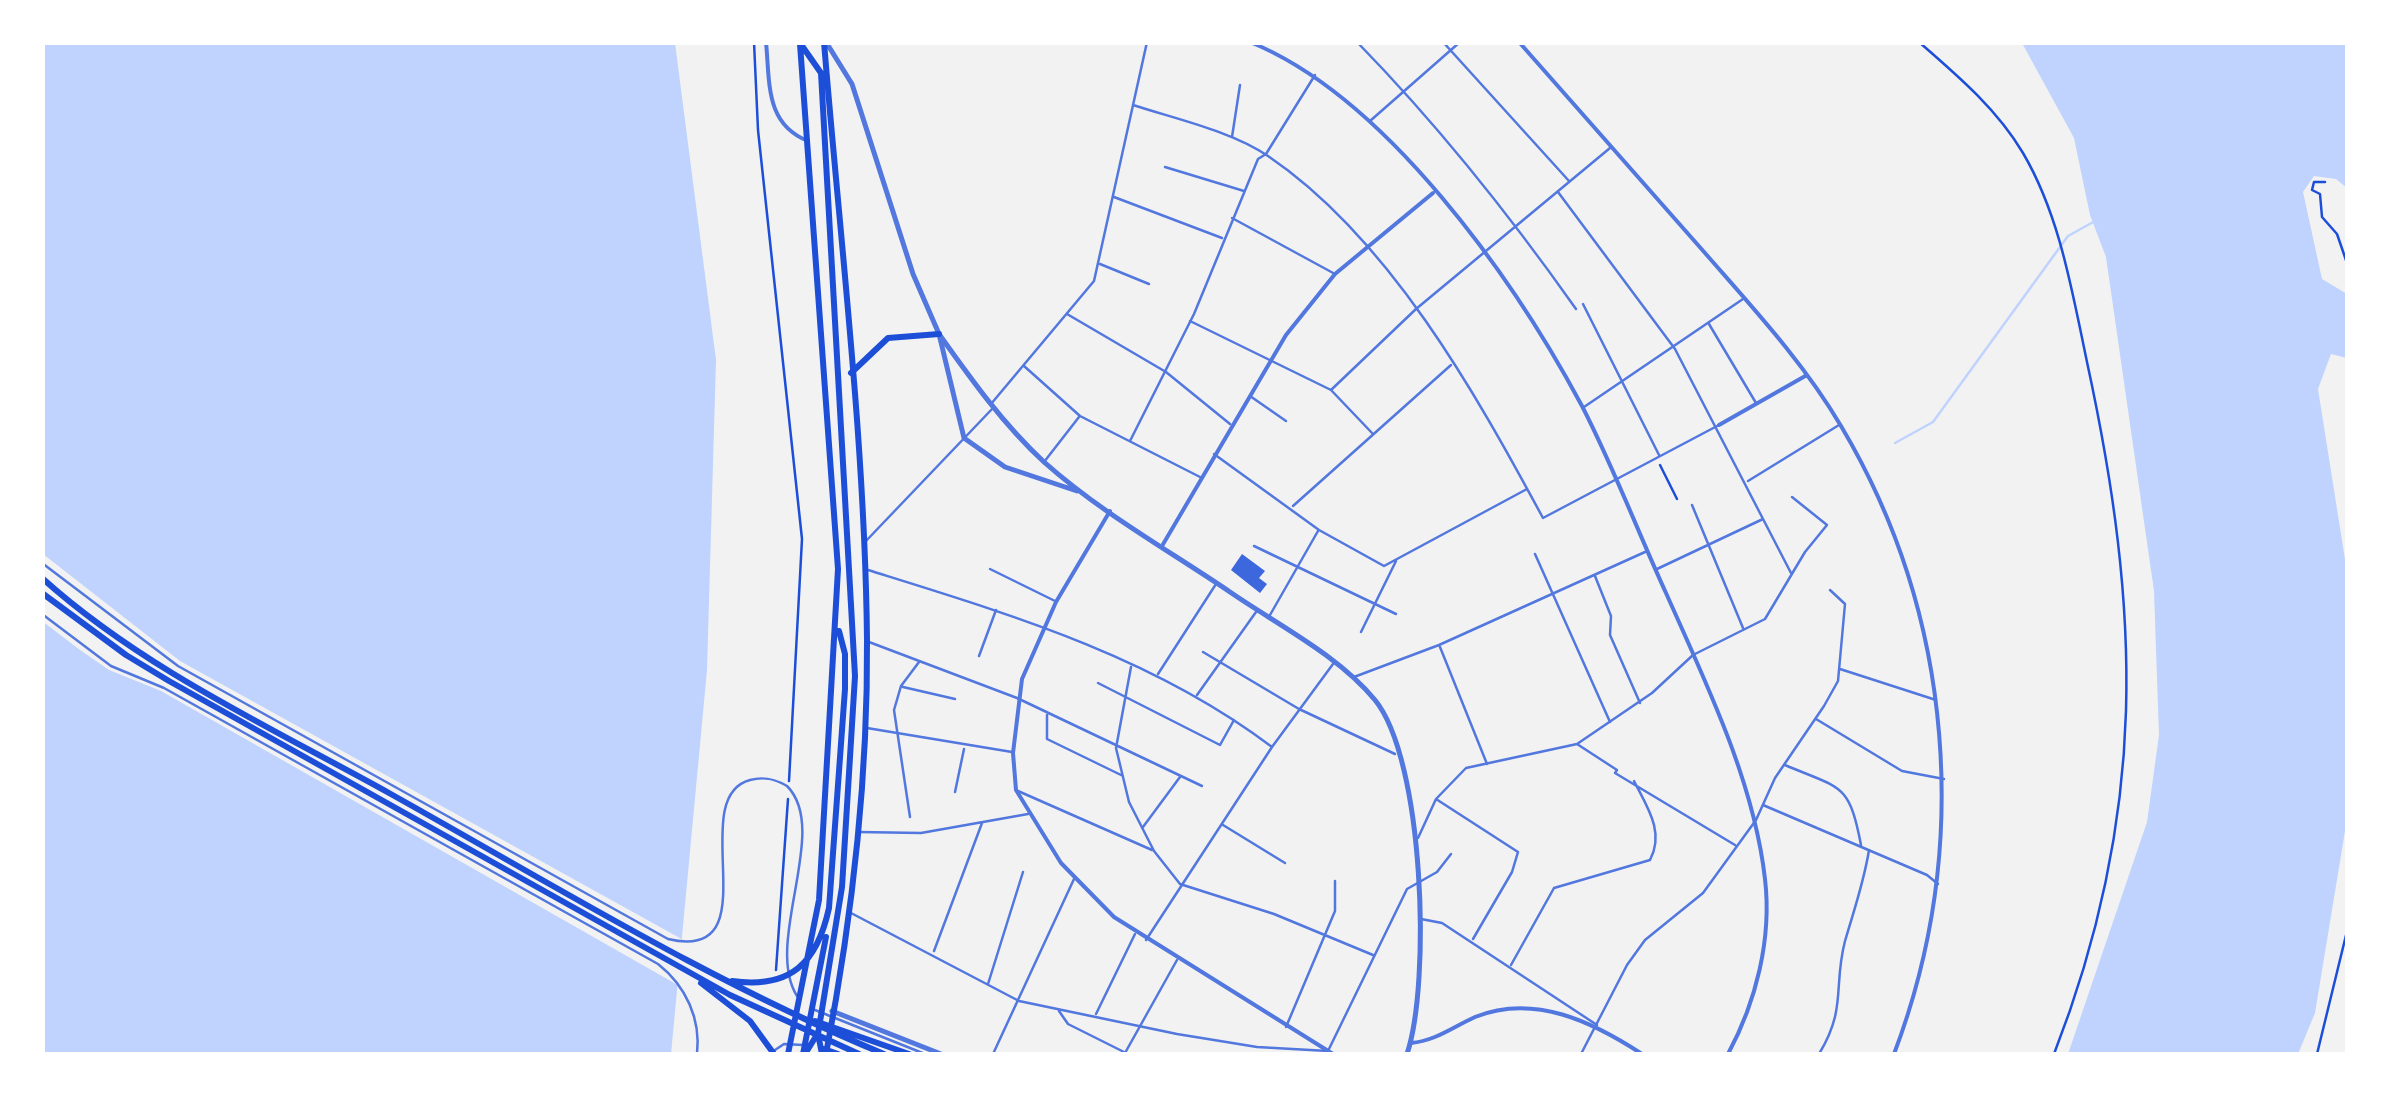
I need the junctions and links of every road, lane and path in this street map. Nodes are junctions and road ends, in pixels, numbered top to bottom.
1 (754, 42) edge
2 (766, 42) edge
3 (825, 42) edge
4 (1146, 42) edge
5 (1356, 42) edge
6 (1443, 42) edge
7 (1460, 42) edge
8 (1519, 42) edge
9 (1919, 42) edge
10 (802, 43) edge
11 (1254, 43) edge
12 (1451, 51) junction
13 (1315, 75) junction
14 (1240, 85) dead end
15 (1404, 91) junction
16 (1133, 105) junction
17 (1369, 122) junction
18 (1231, 140) junction
19 (808, 141) junction
20 (1611, 147) junction
21 (1266, 154) junction
22 (1165, 168) dead end
23 (1570, 182) junction
24 (2325, 182) dead end
25 (1244, 191) junction
26 (1433, 192) junction
27 (1558, 192) junction
28 (1114, 197) junction
29 (1231, 218) junction
30 (1518, 226) junction
31 (1223, 238) junction
32 (1368, 247) junction
33 (1484, 255) junction
34 (1100, 264) junction
35 (2348, 266) edge
36 (1335, 274) junction
37 (1149, 284) dead end
38 (1744, 298) junction
39 (1583, 304) dead end
40 (1576, 308) dead end
41 (1416, 309) junction
42 (1067, 314) junction
43 (1189, 321) junction
44 (1708, 322) junction
45 (938, 334) junction
46 (1675, 348) junction
47 (1272, 358) junction
48 (1023, 365) junction
49 (1451, 365) junction
50 (1166, 372) junction
51 (850, 374) junction
52 (1808, 375) junction
53 (1623, 380) junction
54 (1331, 390) junction
55 (1249, 396) junction
56 (1757, 404) junction
57 (991, 407) junction
58 (1582, 408) junction
59 (1080, 416) junction
60 (1286, 421) dead end
61 (1230, 424) junction
62 (1840, 424) junction
63 (1719, 425) junction
64 (1373, 434) junction
65 (964, 438) junction
66 (1130, 441) junction
67 (2348, 453) edge
68 (1214, 454) junction
69 (1658, 458) junction
70 (1044, 462) junction
71 (2348, 476) edge
72 (1204, 478) junction
73 (1614, 481) junction
74 (1747, 482) junction
75 (1527, 489) junction
76 (1084, 494) junction
77 (1792, 497) dead end
78 (1677, 500) dead end
79 (1692, 505) dead end
80 (1292, 507) junction
81 (1110, 511) junction
82 (1764, 518) junction
83 (1319, 530) junction
84 (864, 543) junction
85 (1709, 544) junction
86 (1162, 546) junction
87 (1254, 546) dead end
88 (1646, 551) junction
89 (1534, 554) dead end
90 (1396, 560) junction
91 (42, 562) edge
92 (1298, 566) junction
93 (990, 569) dead end
94 (865, 570) junction
95 (1655, 570) junction
96 (1792, 574) junction
97 (1595, 575) junction
98 (42, 578) edge
99 (1217, 583) junction
100 (1830, 590) dead end
101 (1554, 594) junction
102 (42, 596) edge
103 (1056, 602) junction
104 (1376, 604) junction
105 (996, 610) junction
106 (1257, 611) junction
107 (42, 614) edge
108 (1396, 614) dead end
109 (1268, 618) junction
110 (1044, 625) junction
111 (837, 626) junction
112 (1744, 629) junction
113 (1361, 632) dead end
114 (867, 641) junction
115 (1439, 645) junction
116 (1203, 652) dead end
117 (1693, 655) junction
118 (979, 656) dead end
119 (920, 661) junction
120 (1217, 662) junction
121 (1334, 663) junction
122 (1131, 665) junction
123 (1838, 669) junction
124 (1157, 676) junction
125 (1353, 678) junction
126 (1098, 683) dead end
127 (901, 686) junction
128 (1123, 695) junction
129 (1197, 696) junction
130 (1017, 698) junction
131 (955, 699) dead end
132 (1936, 700) junction
133 (1640, 702) junction
134 (1299, 710) junction
135 (1047, 714) junction
136 (1234, 718) junction
137 (1815, 718) junction
138 (1610, 723) junction
139 (865, 728) junction
140 (897, 731) junction
141 (1577, 744) junction
142 (964, 746) junction
143 (1272, 747) junction
144 (1116, 748) junction
145 (1013, 752) junction
146 (1401, 756) junction
147 (1488, 764) junction
148 (1783, 764) junction
149 (1122, 776) junction
150 (1181, 776) junction
151 (1944, 779) junction
152 (1634, 780) junction
153 (1202, 786) dead end
154 (1016, 790) junction
155 (955, 792) dead end
156 (1436, 798) junction
157 (1762, 805) junction
158 (1030, 814) junction
159 (910, 817) dead end
160 (1756, 820) junction
161 (827, 821) junction
162 (982, 822) junction
163 (1222, 824) junction
164 (1142, 828) junction
165 (856, 832) junction
166 (1415, 844) junction
167 (1736, 846) junction
168 (1862, 846) junction
169 (1869, 850) junction
170 (1154, 851) junction
171 (1451, 854) dead end
172 (1285, 863) dead end
173 (1024, 872) dead end
174 (1074, 877) junction
175 (1335, 881) dead end
176 (1180, 884) junction
177 (1938, 884) junction
178 (1418, 886) junction
179 (850, 912) junction
180 (1420, 919) junction
181 (2348, 927) edge
182 (1135, 934) junction
183 (1325, 936) junction
184 (1146, 940) junction
185 (1472, 940) junction
186 (654, 952) junction
187 (933, 953) junction
188 (1374, 955) junction
189 (1177, 960) junction
190 (1511, 964) junction
191 (776, 974) dead end
192 (725, 980) junction
193 (988, 984) junction
194 (1019, 1000) junction
195 (1058, 1009) junction
196 (832, 1011) junction
197 (1096, 1015) junction
198 (804, 1019) junction
199 (1141, 1024) junction
200 (1598, 1026) junction
201 (1286, 1027) junction
202 (800, 1030) junction
203 (818, 1034) junction
204 (829, 1038) junction
205 (1411, 1043) junction
206 (1331, 1053) edge
207 (697, 1054) edge
208 (771, 1054) edge
209 (788, 1054) edge
210 (804, 1054) edge
211 (824, 1054) edge
212 (838, 1054) edge
213 (859, 1054) edge
214 (870, 1054) edge
215 (884, 1054) edge
216 (909, 1054) edge
217 (925, 1054) edge
218 (941, 1054) edge
219 (993, 1054) edge
220 (1127, 1054) edge
221 (1407, 1054) edge
222 (1582, 1054) edge
223 (1642, 1054) edge
224 (1728, 1054) edge
225 (1819, 1054) edge
226 (1894, 1054) edge
227 (2054, 1054) edge
228 (2317, 1054) edge

1 - 191 path
2 - 19 street
3 - 45 street
3 - 51 main road
4 - 16 lane
5 - 15 lane
6 - 12 lane
7 - 12 lane
8 - 20 street
9 - 227 path
10 - 19 main road
10 - 203 main road
11 - 13 street
12 - 15 lane
12 - 23 lane
13 - 17 street
13 - 21 lane
14 - 18 lane
15 - 17 lane
15 - 30 lane
16 - 18 lane
16 - 28 lane
17 - 26 street
18 - 21 lane
19 - 111 main road
20 - 23 lane
20 - 38 street
21 - 25 lane
21 - 32 lane
22 - 25 lane
23 - 27 lane
24 - 35 path
25 - 29 lane
26 - 32 street
26 - 33 street
27 - 30 lane
27 - 46 lane
28 - 31 lane
28 - 34 lane
29 - 31 lane
29 - 36 lane
30 - 33 lane
30 - 40 lane
31 - 43 lane
32 - 36 street
32 - 41 lane
33 - 41 lane
33 - 58 street
34 - 37 lane
34 - 42 lane
36 - 47 street
38 - 44 lane
38 - 52 street
39 - 53 lane
41 - 49 lane
41 - 54 lane
42 - 48 lane
42 - 50 lane
43 - 47 lane
43 - 50 lane
44 - 46 lane
44 - 56 lane
45 - 51 main road
45 - 57 street
45 - 65 street
46 - 53 lane
46 - 63 lane
47 - 54 lane
47 - 55 street
48 - 57 lane
48 - 59 lane
49 - 64 lane
49 - 75 lane
50 - 61 lane
50 - 66 lane
51 - 84 main road
52 - 56 street
52 - 62 street
53 - 58 lane
53 - 69 lane
54 - 64 lane
55 - 60 lane
55 - 61 street
56 - 63 street
57 - 65 lane
57 - 70 street
58 - 73 street
59 - 66 lane
59 - 70 lane
61 - 68 street
62 - 74 lane
62 - 132 street
63 - 69 lane
63 - 74 lane
64 - 80 lane
65 - 76 street
65 - 84 lane
66 - 72 lane
67 - 71 path
68 - 72 street
68 - 80 lane
69 - 73 lane
69 - 78 path
70 - 76 street
72 - 86 street
73 - 75 lane
73 - 88 street
74 - 82 lane
75 - 90 lane
76 - 81 street
77 - 96 lane
79 - 85 lane
80 - 83 lane
81 - 86 street
81 - 103 street
82 - 85 lane
82 - 96 lane
83 - 90 lane
83 - 92 lane
84 - 94 main road
85 - 95 lane
85 - 112 lane
86 - 99 street
87 - 92 lane
88 - 95 street
88 - 97 lane
89 - 101 lane
90 - 104 lane
91 - 217 lane
92 - 104 lane
92 - 109 lane
93 - 103 lane
94 - 105 lane
94 - 114 main road
95 - 117 street
96 - 112 lane
97 - 101 lane
97 - 133 lane
98 - 192 main road
99 - 106 street
99 - 124 lane
100 - 123 lane
101 - 115 lane
101 - 138 lane
102 - 186 main road
103 - 110 street
104 - 108 lane
104 - 113 lane
105 - 110 lane
105 - 118 lane
106 - 109 street
106 - 120 lane
107 - 207 lane
109 - 121 street
110 - 122 lane
110 - 130 street
111 - 161 main road
111 - 192 main road
112 - 117 lane
114 - 119 lane
114 - 139 main road
115 - 125 lane
115 - 147 lane
116 - 120 lane
117 - 133 lane
117 - 160 street
119 - 127 lane
119 - 130 lane
120 - 129 lane
120 - 134 lane
121 - 125 street
121 - 134 lane
122 - 124 lane
122 - 128 lane
123 - 132 lane
123 - 137 lane
124 - 129 lane
125 - 146 street
126 - 128 lane
127 - 131 lane
127 - 140 lane
128 - 136 lane
128 - 144 lane
129 - 136 lane
130 - 135 lane
130 - 145 street
132 - 151 street
133 - 138 lane
134 - 143 lane
134 - 146 lane
135 - 144 lane
135 - 149 lane
136 - 143 lane
137 - 148 lane
137 - 151 lane
138 - 141 lane
139 - 140 lane
139 - 165 main road
140 - 142 lane
140 - 159 lane
141 - 147 lane
141 - 152 lane
142 - 145 lane
142 - 155 lane
143 - 163 lane
144 - 149 lane
144 - 150 lane
145 - 154 street
146 - 166 street
147 - 156 lane
148 - 157 lane
148 - 168 lane
149 - 164 lane
150 - 153 lane
150 - 164 lane
151 - 177 street
152 - 167 lane
152 - 190 lane
154 - 158 street
154 - 170 lane
156 - 166 lane
156 - 185 lane
157 - 160 lane
157 - 168 lane
158 - 162 lane
158 - 174 street
160 - 167 lane
160 - 224 street
161 - 209 main road
161 - 210 main road
162 - 165 lane
162 - 187 lane
163 - 172 lane
163 - 176 lane
164 - 170 lane
165 - 179 main road
166 - 178 street
167 - 200 lane
168 - 169 lane
169 - 177 lane
169 - 225 lane
170 - 176 lane
171 - 178 lane
173 - 193 lane
174 - 182 street
174 - 194 lane
175 - 183 lane
176 - 183 lane
176 - 184 lane
177 - 226 street
178 - 180 street
178 - 188 lane
179 - 187 lane
179 - 196 main road
180 - 185 lane
180 - 205 street
181 - 228 path
182 - 184 street
182 - 197 lane
183 - 188 lane
183 - 201 lane
184 - 189 street
185 - 190 lane
186 - 202 main road
186 - 208 main road
187 - 193 lane
188 - 206 lane
189 - 199 lane
189 - 201 street
190 - 200 lane
192 - 198 main road
193 - 194 lane
194 - 195 lane
194 - 219 lane
195 - 197 lane
195 - 220 lane
196 - 203 main road
196 - 204 main road
196 - 218 street
197 - 199 lane
198 - 215 main road
198 - 216 main road
199 - 206 lane
199 - 220 lane
200 - 205 street
200 - 222 lane
200 - 223 street
201 - 206 street
202 - 212 main road
202 - 213 main road
203 - 204 main road
203 - 210 main road
203 - 211 main road
204 - 211 main road
204 - 214 main road
205 - 221 street
208 - 211 lane

